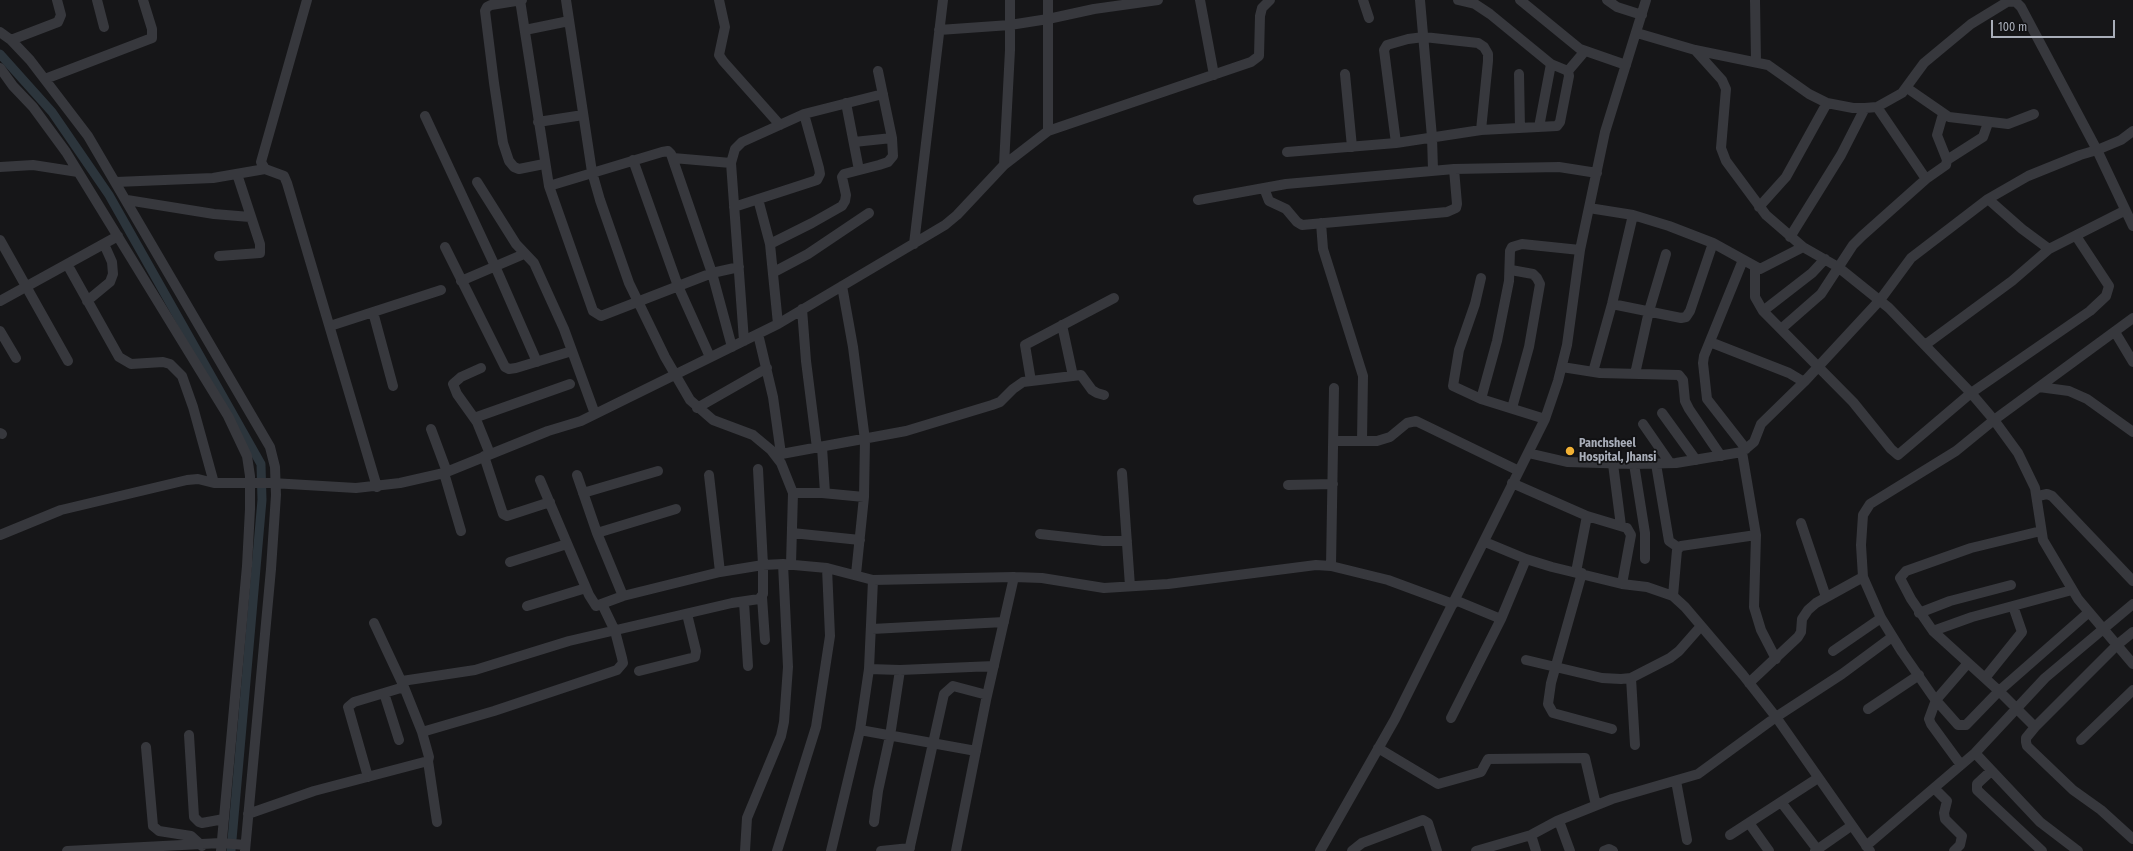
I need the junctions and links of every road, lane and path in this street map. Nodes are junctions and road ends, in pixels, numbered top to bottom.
1 (57, 0) edge
2 (97, 0) edge
3 (143, 0) edge
4 (307, 0) edge
5 (521, 0) edge
6 (566, 0) edge
7 (719, 0) edge
8 (943, 0) edge
9 (1010, 0) edge
10 (1048, 0) edge
11 (1158, 0) edge
12 (1200, 0) edge
13 (1270, 0) edge
14 (1363, 0) edge
15 (1420, 0) edge
16 (1458, 0) edge
17 (1520, 0) edge
18 (1607, 0) edge
19 (1646, 0) edge
20 (1755, 0) edge
21 (2014, 0) edge
22 (1642, 15) junction
23 (1369, 18) dead end
24 (1048, 19) junction
25 (569, 21) junction
26 (1010, 25) junction
27 (104, 27) dead end
28 (525, 30) junction
29 (939, 30) junction
30 (0, 32) edge
31 (1637, 33) junction
32 (1424, 37) junction
33 (11, 40) junction
34 (1694, 50) junction
35 (1585, 51) junction
36 (1756, 61) junction
37 (1551, 64) junction
38 (1626, 65) junction
39 (0, 68) edge
40 (878, 71) dead end
41 (1568, 71) junction
42 (1345, 74) dead end
43 (1519, 74) dead end
44 (1214, 75) junction
45 (45, 79) junction
46 (1907, 88) junction
47 (883, 94) junction
48 (846, 102) junction
49 (1827, 103) junction
50 (1877, 107) junction
51 (1864, 108) junction
52 (804, 114) junction
53 (1943, 114) junction
54 (2034, 114) dead end
55 (583, 115) junction
56 (425, 116) dead end
57 (538, 122) junction
58 (1988, 123) junction
59 (780, 125) junction
60 (1539, 127) junction
61 (1520, 128) junction
62 (1481, 130) junction
63 (1048, 131) junction
64 (2133, 131) edge
65 (1432, 137) junction
66 (892, 138) junction
67 (854, 142) junction
68 (1396, 143) junction
69 (1352, 147) junction
70 (2097, 150) junction
71 (1287, 152) dead end
72 (673, 158) junction
73 (633, 160) junction
74 (1947, 160) junction
75 (731, 163) junction
76 (544, 164) junction
77 (1004, 165) junction
78 (0, 167) edge
79 (265, 169) junction
80 (1454, 169) junction
81 (859, 170) junction
82 (1433, 170) junction
83 (78, 172) junction
84 (592, 172) junction
85 (1597, 173) junction
86 (237, 174) junction
87 (1926, 179) junction
88 (116, 182) junction
89 (477, 182) dead end
90 (549, 186) junction
91 (1264, 188) junction
92 (1988, 199) junction
93 (127, 200) junction
94 (758, 200) junction
95 (1198, 200) dead end
96 (734, 207) junction
97 (1759, 207) junction
98 (1589, 208) junction
99 (2124, 211) junction
100 (869, 213) dead end
101 (1633, 215) junction
102 (250, 217) junction
103 (1321, 223) junction
104 (2133, 226) edge
105 (118, 236) junction
106 (2076, 236) junction
107 (1790, 237) junction
108 (0, 240) edge
109 (1713, 243) junction
110 (104, 244) junction
111 (770, 244) junction
112 (914, 244) junction
113 (445, 247) dead end
114 (1803, 247) junction
115 (2049, 249) junction
116 (1580, 250) junction
117 (524, 254) junction
118 (1666, 254) dead end
119 (218, 256) dead end
120 (1825, 259) junction
121 (1743, 260) junction
122 (67, 264) junction
123 (495, 266) junction
124 (739, 267) junction
125 (1755, 267) junction
126 (1838, 267) junction
127 (1511, 270) junction
128 (774, 272) junction
129 (712, 273) junction
130 (1481, 278) dead end
131 (461, 281) junction
132 (678, 286) junction
133 (842, 286) junction
134 (26, 287) junction
135 (441, 290) dead end
136 (1114, 298) dead end
137 (1880, 300) junction
138 (0, 301) edge
139 (87, 301) junction
140 (637, 302) junction
141 (1612, 304) junction
142 (802, 309) junction
143 (1649, 311) junction
144 (1763, 311) junction
145 (373, 312) junction
146 (2133, 318) edge
147 (778, 324) junction
148 (1062, 325) junction
149 (330, 326) junction
150 (1781, 329) junction
151 (0, 331) edge
152 (2115, 332) junction
153 (758, 334) junction
154 (744, 341) junction
155 (1710, 342) junction
156 (1925, 345) junction
157 (732, 347) junction
158 (572, 351) junction
159 (710, 357) junction
160 (16, 358) dead end
161 (68, 362) dead end
162 (537, 362) junction
163 (2133, 362) edge
164 (1562, 367) junction
165 (1818, 367) junction
166 (481, 368) dead end
167 (767, 368) junction
168 (1593, 372) junction
169 (675, 374) junction
170 (1635, 374) junction
171 (1073, 376) junction
172 (1031, 381) junction
173 (1804, 382) junction
174 (570, 384) dead end
175 (393, 386) dead end
176 (2039, 387) junction
177 (1334, 388) dead end
178 (1971, 393) junction
179 (1104, 394) dead end
180 (1481, 399) junction
181 (697, 408) junction
182 (1512, 408) junction
183 (1662, 413) dead end
184 (595, 414) junction
185 (474, 418) junction
186 (1545, 419) junction
187 (1994, 420) junction
188 (1643, 424) dead end
189 (431, 429) dead end
190 (2133, 432) edge
191 (865, 440) junction
192 (1334, 441) junction
193 (1362, 441) junction
194 (820, 447) junction
195 (1744, 451) junction
196 (1528, 452) junction
197 (487, 455) junction
198 (778, 455) junction
199 (1721, 456) junction
200 (1696, 460) junction
201 (1670, 463) junction
202 (1613, 464) junction
203 (1634, 464) junction
204 (1656, 464) junction
205 (758, 469) dead end
206 (658, 471) dead end
207 (1519, 471) junction
208 (446, 472) junction
209 (1122, 473) dead end
210 (577, 475) dead end
211 (709, 475) dead end
212 (540, 480) dead end
213 (214, 483) junction
214 (252, 483) junction
215 (274, 483) junction
216 (1512, 483) junction
217 (1333, 484) junction
218 (1288, 485) dead end
219 (377, 487) junction
220 (583, 493) junction
221 (793, 493) junction
222 (825, 493) junction
223 (2038, 496) junction
224 (864, 497) junction
225 (550, 502) junction
226 (676, 509) dead end
227 (1587, 516) junction
228 (1801, 523) dead end
229 (1620, 526) junction
230 (461, 530) dead end
231 (2040, 531) junction
232 (597, 533) junction
233 (792, 533) junction
234 (1040, 534) dead end
235 (0, 535) edge
236 (1756, 535) junction
237 (860, 540) junction
238 (1127, 541) junction
239 (1485, 542) junction
240 (567, 544) junction
241 (1679, 548) junction
242 (1526, 559) junction
243 (1645, 559) dead end
244 (510, 562) dead end
245 (763, 564) junction
246 (787, 564) junction
247 (1331, 566) junction
248 (827, 568) junction
249 (720, 572) junction
250 (1579, 573) junction
251 (856, 574) junction
252 (1014, 577) junction
253 (1863, 577) junction
254 (873, 580) junction
255 (2133, 581) edge
256 (1622, 584) junction
257 (2011, 585) dead end
258 (1130, 586) junction
259 (586, 588) junction
260 (2072, 590) junction
261 (623, 596) junction
262 (1673, 596) junction
263 (762, 597) junction
264 (1826, 597) junction
265 (744, 602) junction
266 (1454, 602) junction
267 (602, 604) junction
268 (2133, 604) edge
269 (527, 606) dead end
270 (2012, 606) junction
271 (2089, 612) junction
272 (1919, 613) junction
273 (687, 614) junction
274 (1881, 618) junction
275 (1501, 619) junction
276 (1004, 622) junction
277 (374, 623) dead end
278 (1702, 626) junction
279 (2103, 628) junction
280 (872, 629) junction
281 (615, 631) junction
282 (1933, 631) junction
283 (2133, 632) edge
284 (1892, 637) junction
285 (765, 640) dead end
286 (2117, 645) junction
287 (1833, 651) dead end
288 (1776, 659) junction
289 (1526, 660) dead end
290 (1968, 663) junction
291 (2133, 664) edge
292 (748, 666) dead end
293 (994, 666) junction
294 (1556, 666) junction
295 (868, 669) junction
296 (900, 670) junction
297 (638, 671) dead end
298 (1919, 675) junction
299 (1631, 678) junction
300 (1985, 678) junction
301 (1749, 683) junction
302 (403, 684) junction
303 (2133, 690) edge
304 (1999, 691) junction
305 (384, 693) junction
306 (987, 695) junction
307 (1936, 700) junction
308 (2016, 708) junction
309 (1868, 709) dead end
310 (1776, 717) junction
311 (1451, 718) dead end
312 (2035, 727) junction
313 (1612, 728) dead end
314 (860, 730) junction
315 (422, 732) junction
316 (189, 735) dead end
317 (890, 736) junction
318 (399, 740) dead end
319 (2082, 740) dead end
320 (934, 744) junction
321 (1635, 745) dead end
322 (146, 747) dead end
323 (1378, 748) junction
324 (976, 751) junction
325 (1975, 753) junction
326 (428, 760) junction
327 (1961, 765) junction
328 (1991, 770) junction
329 (368, 777) junction
330 (1818, 778) junction
331 (1676, 781) junction
332 (1934, 788) junction
333 (1781, 802) junction
334 (1596, 805) junction
335 (248, 814) junction
336 (224, 819) junction
337 (1559, 820) junction
338 (437, 822) dead end
339 (874, 822) dead end
340 (1749, 823) junction
341 (1851, 826) junction
342 (1730, 834) dead end
343 (1531, 835) junction
344 (2133, 839) edge
345 (1686, 840) dead end
346 (222, 845) edge
347 (243, 847) edge
348 (202, 848) edge
349 (909, 849) edge
350 (1868, 849) edge
351 (1816, 850) edge
352 (68, 851) edge
353 (745, 851) edge
354 (777, 851) edge
355 (831, 851) edge
356 (881, 851) edge
357 (956, 851) edge
358 (1320, 851) edge
359 (1352, 851) edge
360 (1437, 851) edge
361 (1476, 851) edge
362 (1536, 851) edge
363 (1570, 851) edge
364 (1604, 851) edge
365 (1613, 851) edge
366 (1769, 851) edge
367 (1954, 851) edge
368 (2042, 851) edge
369 (2078, 851) edge

1 - 33 street
2 - 27 street
3 - 45 street
4 - 79 street
5 - 28 street
5 - 76 street
6 - 25 street
7 - 59 street
8 - 29 street
9 - 26 street
10 - 24 street
11 - 24 street
12 - 44 street
13 - 44 street
14 - 23 street
15 - 32 street
16 - 37 street
17 - 35 street
18 - 22 street
19 - 22 street
20 - 36 street
21 - 46 street
21 - 70 street
22 - 31 street
24 - 26 street
24 - 63 street
25 - 28 street
25 - 55 street
26 - 29 street
26 - 77 street
28 - 57 street
29 - 112 street
30 - 33 street
31 - 34 street
31 - 38 street
32 - 62 street
32 - 65 street
32 - 68 street
33 - 45 street
34 - 36 street
34 - 97 street
35 - 38 street
35 - 41 street
36 - 49 street
37 - 41 street
37 - 60 street
38 - 85 street
39 - 83 street
40 - 47 street
41 - 60 street
42 - 69 street
43 - 61 street
44 - 63 street
45 - 88 street
46 - 50 street
46 - 53 street
47 - 48 street
47 - 66 street
48 - 52 street
48 - 67 street
49 - 51 street
49 - 97 street
50 - 51 street
50 - 87 street
51 - 107 street
52 - 59 street
52 - 94 street
53 - 58 street
53 - 74 street
54 - 58 street
55 - 57 street
55 - 84 street
56 - 123 street
57 - 76 street
58 - 74 street
59 - 75 street
60 - 61 street
61 - 62 street
62 - 65 street
63 - 77 street
64 - 70 street
65 - 68 street
65 - 82 street
66 - 67 street
66 - 81 street
67 - 81 street
68 - 69 street
69 - 71 street
70 - 92 street
70 - 99 street
72 - 73 street
72 - 75 street
72 - 129 street
73 - 84 street
73 - 132 street
74 - 87 street
75 - 96 street
76 - 90 street
77 - 112 street
78 - 83 street
79 - 86 street
79 - 149 street
80 - 82 street
80 - 85 street
80 - 103 street
81 - 111 street
82 - 91 street
83 - 105 street
84 - 90 street
84 - 140 street
85 - 98 street
86 - 88 street
86 - 102 street
87 - 126 street
88 - 93 street
89 - 117 street
90 - 140 street
91 - 95 street
91 - 103 street
92 - 115 street
92 - 137 street
93 - 102 street
93 - 215 street
94 - 96 street
94 - 111 street
96 - 124 street
97 - 107 street
98 - 101 street
98 - 116 street
99 - 104 street
99 - 106 street
100 - 128 street
101 - 109 street
101 - 141 street
102 - 119 street
103 - 193 street
105 - 110 street
105 - 214 street
106 - 115 street
106 - 178 street
107 - 114 street
108 - 134 street
109 - 121 street
109 - 143 street
110 - 122 street
110 - 139 street
111 - 128 street
112 - 133 street
113 - 131 street
114 - 120 street
114 - 125 street
115 - 156 street
116 - 127 street
116 - 164 street
117 - 123 street
117 - 158 street
118 - 143 street
120 - 126 street
120 - 144 street
121 - 125 street
121 - 155 street
122 - 134 street
122 - 139 street
123 - 131 street
123 - 162 street
124 - 129 street
124 - 154 street
125 - 144 street
126 - 137 street
126 - 150 street
127 - 180 street
127 - 182 street
128 - 147 street
129 - 132 street
129 - 157 street
130 - 180 street
131 - 162 street
132 - 140 street
132 - 159 street
133 - 142 street
133 - 191 street
134 - 138 street
134 - 161 street
135 - 145 street
136 - 148 street
137 - 156 street
137 - 165 street
139 - 213 street
140 - 169 street
141 - 143 street
141 - 168 street
142 - 147 street
142 - 194 street
143 - 170 street
144 - 150 street
145 - 149 street
145 - 175 street
146 - 152 street
147 - 153 street
148 - 171 street
148 - 172 street
149 - 219 street
150 - 165 street
151 - 160 street
152 - 163 street
152 - 176 street
153 - 154 street
153 - 167 street
154 - 157 street
155 - 173 street
155 - 195 street
156 - 178 street
157 - 159 street
158 - 162 street
158 - 184 street
159 - 169 street
164 - 168 street
164 - 186 street
165 - 173 street
165 - 178 street
166 - 185 street
167 - 181 street
167 - 198 street
168 - 170 street
169 - 181 street
169 - 184 street
170 - 199 street
171 - 172 street
171 - 179 street
172 - 191 street
173 - 195 street
174 - 185 street
176 - 187 street
176 - 190 street
177 - 192 street
178 - 187 street
180 - 182 street
181 - 198 street
182 - 186 street
183 - 200 street
184 - 197 street
185 - 197 street
186 - 196 street
187 - 223 street
187 - 253 street
188 - 201 street
189 - 208 street
191 - 194 street
191 - 224 street
192 - 193 street
192 - 217 street
193 - 207 street
194 - 198 street
194 - 222 street
195 - 199 street
195 - 236 street
196 - 202 street
196 - 207 street
197 - 208 street
197 - 225 street
198 - 221 street
199 - 200 street
200 - 201 street
201 - 204 street
202 - 203 street
202 - 229 street
203 - 204 street
203 - 243 street
204 - 241 street
205 - 245 street
206 - 220 street
207 - 216 street
208 - 219 street
208 - 230 street
209 - 238 street
210 - 220 street
211 - 249 street
212 - 225 street
213 - 214 street
213 - 235 street
214 - 215 street
214 - 336 street
215 - 219 street
215 - 335 street
216 - 227 street
216 - 239 street
217 - 218 street
217 - 247 street
220 - 232 street
221 - 222 street
221 - 233 street
222 - 224 street
223 - 231 street
223 - 255 street
224 - 237 street
225 - 240 street
226 - 232 street
227 - 229 street
227 - 250 street
228 - 264 street
229 - 256 street
231 - 260 street
231 - 272 street
232 - 261 street
233 - 237 street
233 - 246 street
234 - 238 street
236 - 241 street
236 - 288 street
237 - 251 street
238 - 258 street
239 - 242 street
239 - 266 street
240 - 244 street
240 - 259 street
241 - 262 street
242 - 250 street
242 - 275 street
245 - 246 street
245 - 249 street
245 - 263 street
246 - 248 street
246 - 353 street
247 - 258 street
247 - 266 street
248 - 251 street
248 - 354 street
249 - 261 street
250 - 256 street
250 - 294 street
251 - 254 street
252 - 254 street
252 - 258 street
252 - 276 street
253 - 264 street
253 - 274 street
254 - 280 street
256 - 262 street
257 - 272 street
259 - 267 street
259 - 269 street
260 - 270 street
260 - 271 street
261 - 267 street
262 - 278 street
263 - 265 street
263 - 285 street
264 - 288 street
265 - 273 street
265 - 292 street
266 - 275 street
266 - 323 street
267 - 281 street
268 - 279 street
270 - 282 street
270 - 300 street
271 - 279 street
271 - 304 street
272 - 282 street
273 - 281 street
273 - 297 street
274 - 284 street
274 - 287 street
275 - 311 street
276 - 280 street
276 - 293 street
277 - 302 street
278 - 299 street
278 - 301 street
279 - 286 street
279 - 308 street
280 - 295 street
281 - 302 street
281 - 315 street
282 - 290 street
283 - 286 street
284 - 298 street
284 - 310 street
286 - 291 street
286 - 312 street
288 - 301 street
289 - 294 street
290 - 300 street
290 - 307 street
293 - 296 street
293 - 306 street
294 - 299 street
294 - 313 street
295 - 296 street
295 - 314 street
296 - 317 street
298 - 307 street
298 - 309 street
299 - 321 street
300 - 304 street
301 - 310 street
302 - 305 street
302 - 315 street
303 - 319 street
304 - 307 street
304 - 308 street
305 - 318 street
305 - 329 street
306 - 320 street
306 - 324 street
307 - 327 street
308 - 312 street
308 - 325 street
310 - 330 street
310 - 331 street
312 - 344 street
314 - 317 street
314 - 355 street
315 - 326 street
316 - 336 street
317 - 320 street
317 - 339 street
320 - 324 street
320 - 349 street
322 - 348 street
323 - 334 street
323 - 358 street
324 - 357 street
325 - 327 street
325 - 328 street
326 - 329 street
326 - 338 street
327 - 332 street
328 - 368 street
328 - 369 street
329 - 335 street
330 - 333 street
330 - 341 street
331 - 334 street
331 - 345 street
332 - 350 street
332 - 367 street
333 - 340 street
333 - 351 street
334 - 337 street
335 - 347 street
336 - 346 street
337 - 343 street
337 - 363 street
340 - 342 street
340 - 366 street
341 - 350 street
341 - 351 street
343 - 361 street
343 - 362 street
346 - 347 street
346 - 348 street
348 - 352 street
349 - 356 street
359 - 360 street
364 - 365 street

